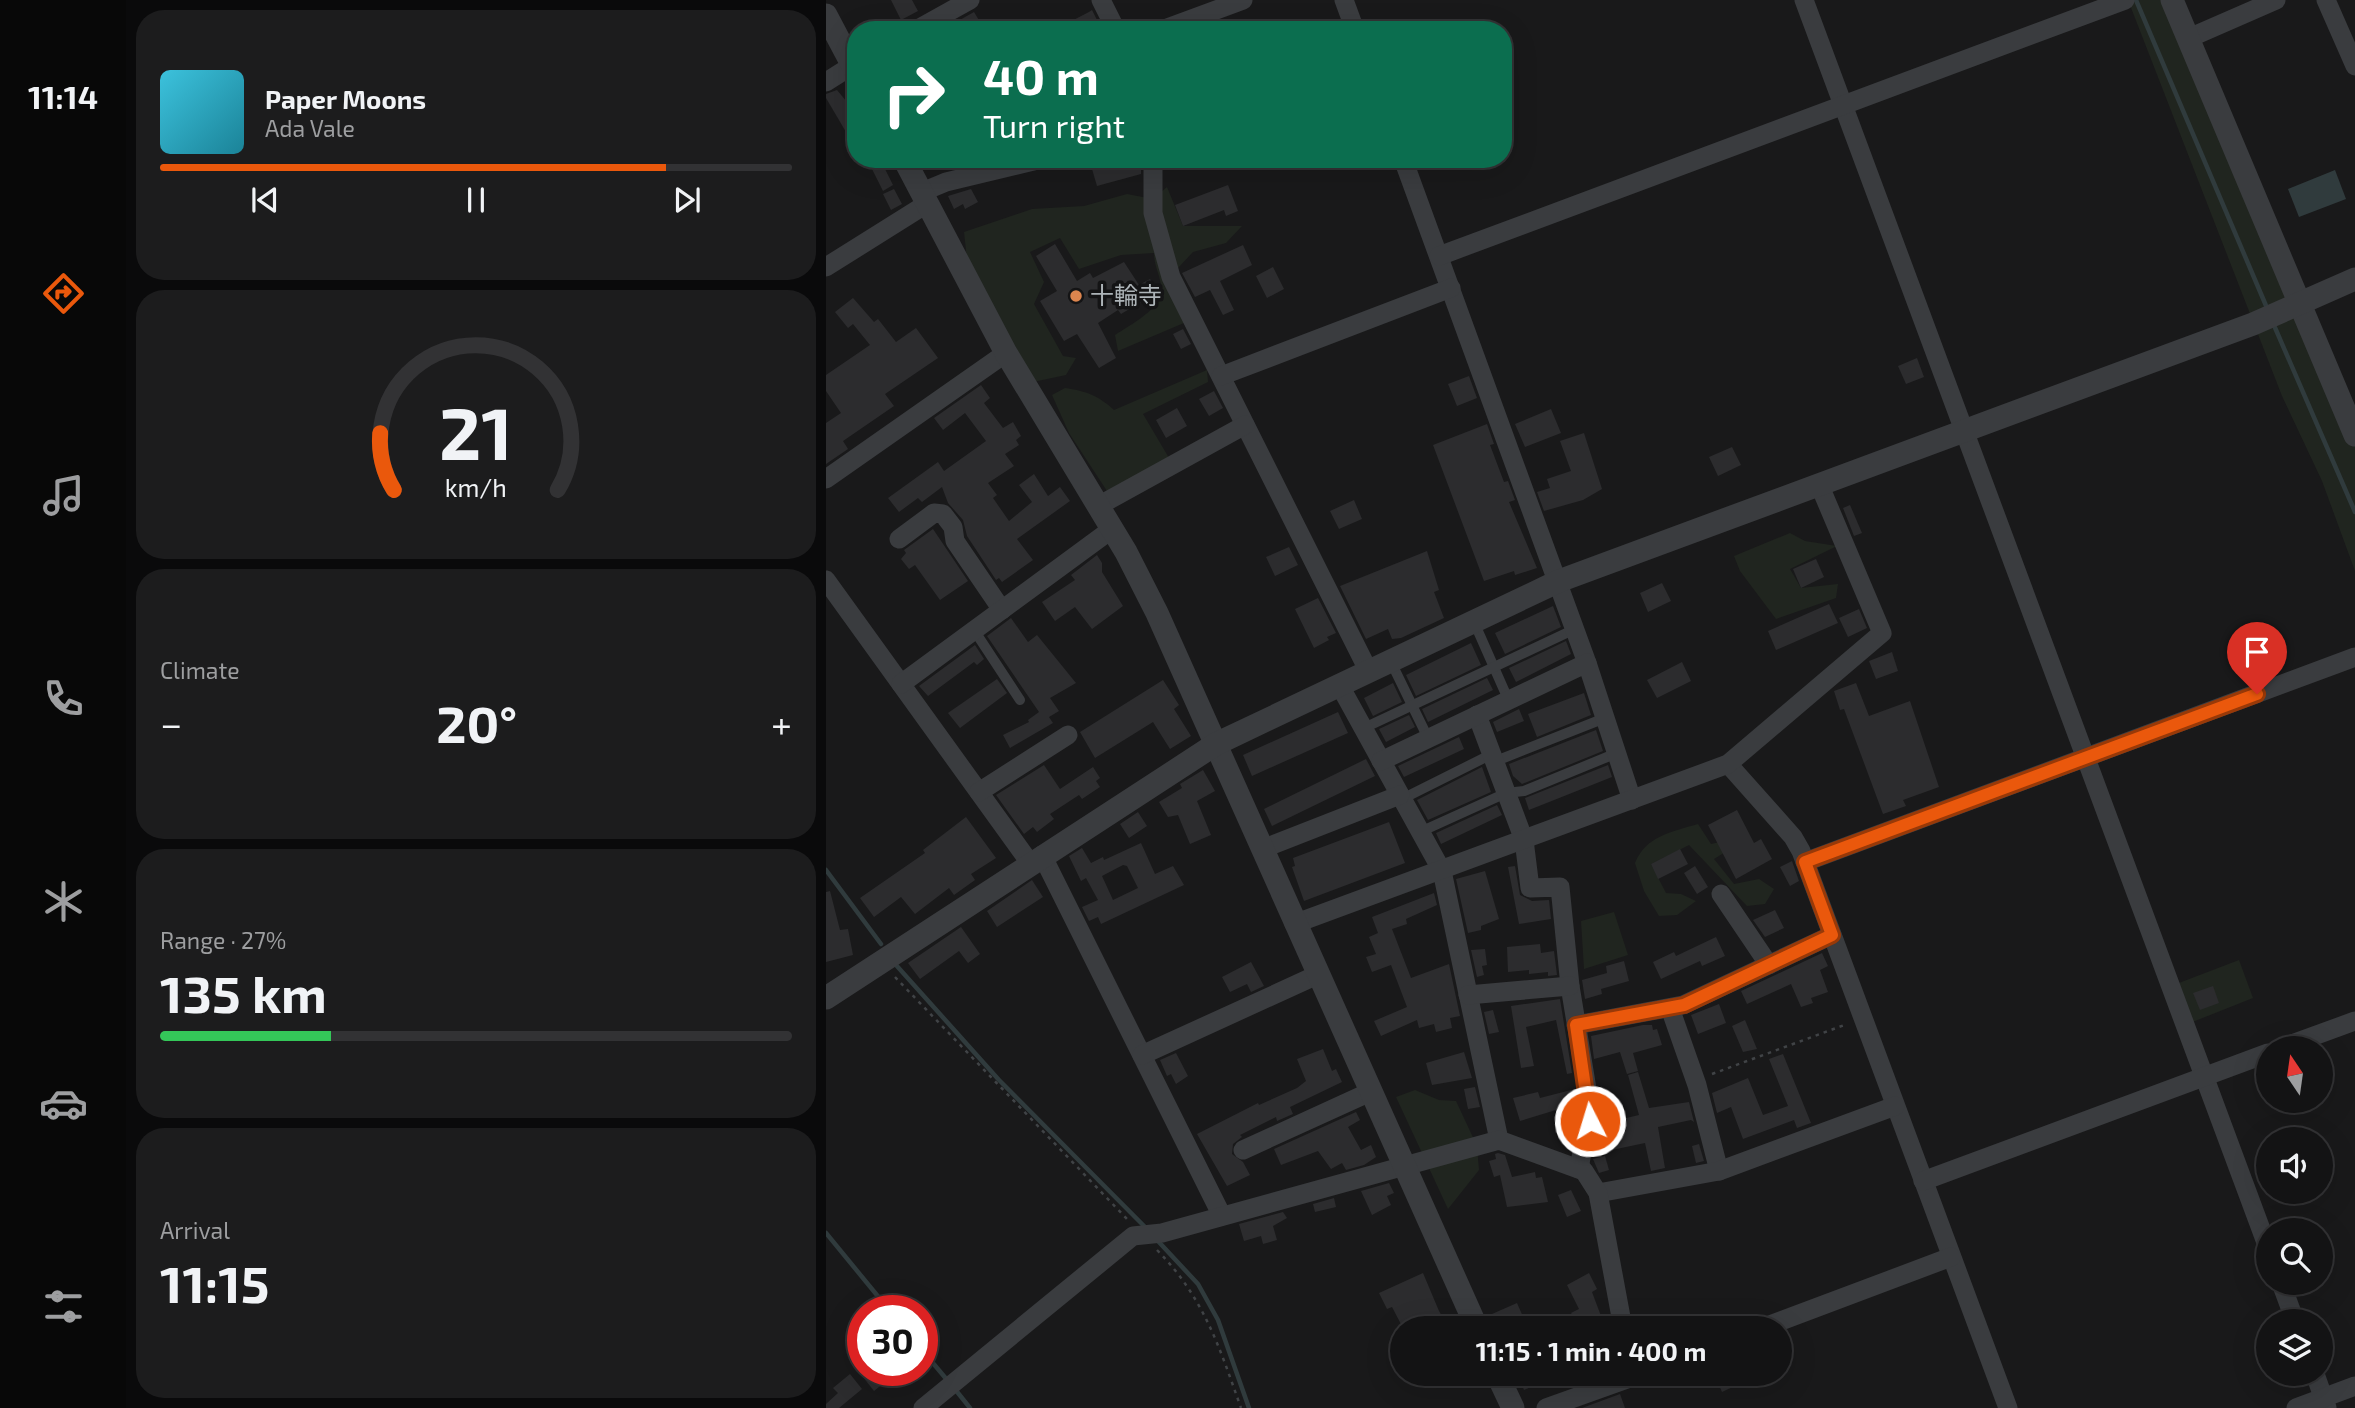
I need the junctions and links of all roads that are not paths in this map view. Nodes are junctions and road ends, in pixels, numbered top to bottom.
1 (970, 0) edge
2 (1101, 0) edge
3 (1243, 0) edge
4 (1344, 0) edge
5 (1804, 0) edge
6 (2125, 0) edge
7 (2172, 0) edge
8 (2276, 0) edge
9 (2326, 0) edge
10 (826, 15) edge
11 (932, 21) edge
12 (1112, 21) edge
13 (1186, 21) edge
14 (1352, 21) edge
15 (2189, 38) junction
16 (847, 53) edge
17 (2355, 66) edge
18 (847, 70) edge
19 (826, 82) edge
20 (1843, 104) junction
21 (909, 168) edge
22 (1004, 168) edge
23 (1153, 168) edge
24 (1406, 168) edge
25 (925, 197) junction
26 (1439, 256) junction
27 (826, 267) edge
28 (2355, 279) edge
29 (1451, 288) junction
30 (2298, 304) junction
31 (1006, 353) junction
32 (1220, 376) junction
33 (1245, 425) junction
34 (1964, 431) junction
35 (2355, 435) edge
36 (826, 480) edge
37 (1819, 484) junction
38 (1098, 506) junction
39 (1112, 529) junction
40 (898, 538) dead end
41 (826, 580) edge
42 (1559, 581) junction
43 (1002, 610) junction
44 (1473, 622) junction
45 (1575, 629) junction
46 (974, 630) junction
47 (2355, 657) edge
48 (1391, 662) junction
49 (1587, 663) junction
50 (1494, 667) junction
51 (1369, 672) junction
52 (901, 684) junction
53 (1340, 686) junction
54 (1508, 699) junction
55 (1020, 700) dead end
56 (1412, 705) junction
57 (1477, 715) junction
58 (1605, 718) junction
59 (1363, 728) junction
60 (1068, 735) dead end
61 (1428, 738) junction
62 (1216, 744) junction
63 (1617, 753) junction
64 (1492, 754) junction
65 (2086, 759) junction
66 (1381, 761) junction
67 (1728, 764) junction
68 (979, 792) junction
69 (1506, 793) junction
70 (1401, 797) junction
71 (1632, 800) junction
72 (1420, 832) junction
73 (1524, 840) junction
74 (1262, 849) junction
75 (1036, 859) junction
76 (1805, 862) junction
77 (1442, 871) junction
78 (1721, 894) dead end
79 (1294, 924) junction
80 (1832, 935) junction
81 (1769, 965) junction
82 (1317, 975) junction
83 (1570, 986) junction
84 (1468, 995) junction
85 (826, 998) edge
86 (1670, 1007) junction
87 (2355, 1021) edge
88 (1576, 1025) junction
89 (2314, 1036) edge
90 (1142, 1055) junction
91 (2256, 1058) edge
92 (2204, 1077) junction
93 (1370, 1091) junction
94 (1895, 1106) junction
95 (1499, 1140) junction
96 (1243, 1150) dead end
97 (1404, 1166) junction
98 (1579, 1169) junction
99 (1719, 1171) junction
100 (1923, 1181) junction
101 (1598, 1193) junction
102 (1222, 1216) junction
103 (2257, 1218) edge
104 (1951, 1257) junction
105 (1472, 1316) edge
106 (1621, 1316) edge
107 (1792, 1317) edge
108 (1503, 1386) edge
109 (1605, 1386) edge
110 (2320, 1386) edge
111 (2355, 1386) edge
112 (2326, 1403) edge
113 (923, 1408) edge
114 (1513, 1408) edge
115 (1546, 1408) edge
116 (2008, 1408) edge
117 (2296, 1408) edge

1 - 11 street
2 - 12 street
3 - 13 street
4 - 14 street
5 - 20 street
6 - 20 street
7 - 15 street
8 - 15 street
9 - 17 street
10 - 16 street
15 - 30 street
18 - 19 street
20 - 26 street
20 - 34 street
21 - 25 street
22 - 25 street
23 - 32 street
24 - 26 street
25 - 27 street
25 - 31 street
26 - 29 street
28 - 30 street
29 - 32 street
29 - 42 street
30 - 34 street
30 - 35 street
31 - 36 street
31 - 38 street
32 - 33 street
33 - 38 street
33 - 51 street
34 - 37 street
34 - 65 street
37 - 42 street
37 - 67 street
38 - 39 street
39 - 43 street
39 - 62 street
40 - 43 street
41 - 52 street
42 - 44 street
42 - 45 street
43 - 46 street
44 - 48 street
44 - 50 lane
45 - 49 street
45 - 50 lane
46 - 52 street
46 - 55 lane
47 - 65 street
48 - 51 street
48 - 56 lane
49 - 54 street
49 - 58 street
50 - 54 lane
50 - 56 lane
51 - 53 street
52 - 68 street
53 - 59 street
53 - 62 street
54 - 57 street
56 - 59 lane
56 - 61 lane
57 - 61 street
57 - 64 street
58 - 63 street
58 - 64 lane
59 - 66 street
60 - 68 street
61 - 66 street
62 - 74 street
62 - 75 street
63 - 69 lane
63 - 71 street
64 - 69 street
64 - 70 lane
65 - 76 street
65 - 92 street
66 - 70 street
67 - 71 street
67 - 76 street
68 - 75 street
69 - 72 lane
69 - 73 street
70 - 72 street
70 - 74 street
71 - 73 street
72 - 77 street
73 - 77 street
73 - 83 street
74 - 79 street
75 - 85 street
75 - 90 street
76 - 80 street
77 - 79 street
77 - 84 street
78 - 81 street
79 - 82 street
80 - 81 street
80 - 94 street
81 - 86 street
82 - 90 street
82 - 93 street
83 - 84 street
83 - 88 street
84 - 95 street
86 - 88 street
86 - 99 street
87 - 89 street
88 - 98 street
90 - 102 street
91 - 92 street
92 - 100 street
92 - 103 street
93 - 96 street
93 - 97 street
94 - 99 street
94 - 100 street
95 - 97 street
95 - 98 street
97 - 102 street
97 - 105 street
98 - 101 street
99 - 101 street
100 - 104 street
101 - 106 street
102 - 113 street
104 - 107 street
104 - 116 street
108 - 114 street
109 - 115 street
110 - 112 street
111 - 112 street
112 - 117 street

